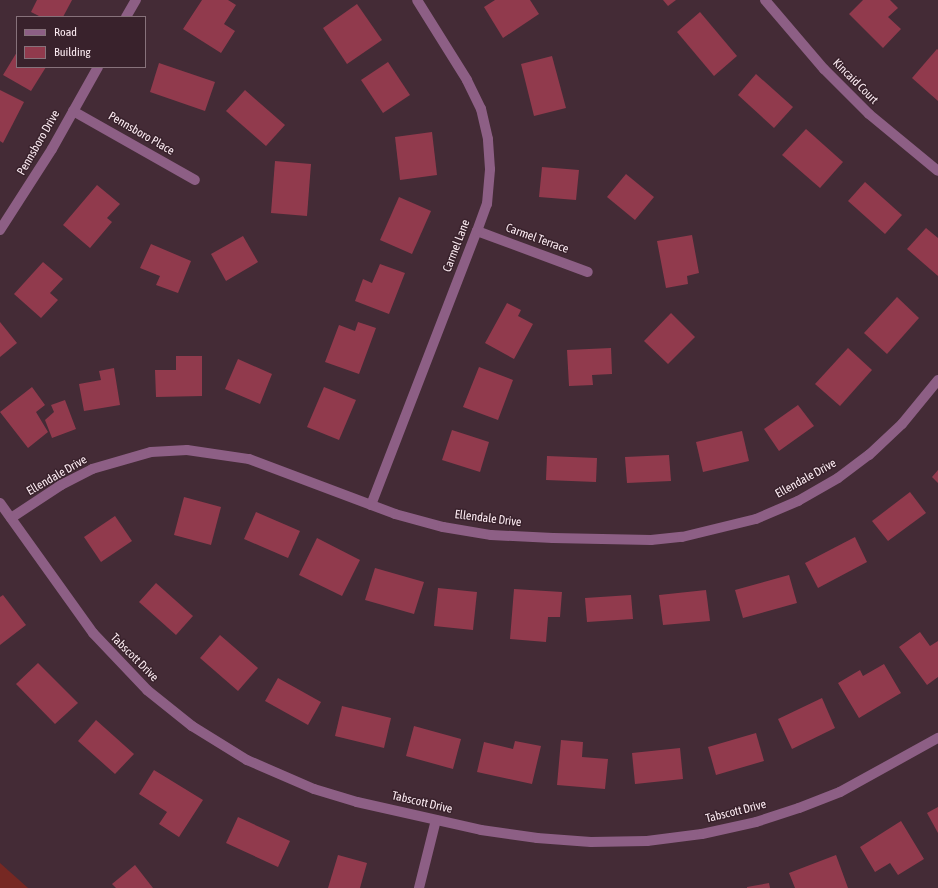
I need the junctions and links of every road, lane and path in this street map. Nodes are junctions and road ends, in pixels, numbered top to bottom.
1 (136, 0) edge
2 (417, 0) edge
3 (779, 0) edge
4 (768, 3) edge
5 (127, 16) edge
6 (97, 68) edge
7 (73, 111) junction
8 (938, 171) edge
9 (195, 180) dead end
10 (0, 230) edge
11 (478, 231) junction
12 (588, 272) dead end
13 (938, 380) edge
14 (0, 503) edge
15 (371, 505) junction
16 (11, 518) junction
17 (938, 738) edge
18 (436, 820) junction
19 (419, 888) edge

1 - 5 street
2 - 11 street, Carmel Lane
3 - 4 street
4 - 8 street, Kincaid Court
6 - 7 street, Pennsboro Drive
7 - 9 street, Pennsboro Place
7 - 10 street, Pennsboro Drive
11 - 12 street, Carmel Terrace
11 - 15 street, Carmel Lane
13 - 15 street, Ellendale Drive
14 - 16 street, Tabscott Drive
15 - 16 street, Ellendale Drive
16 - 18 street, Tabscott Drive
17 - 18 street, Tabscott Drive
18 - 19 street

